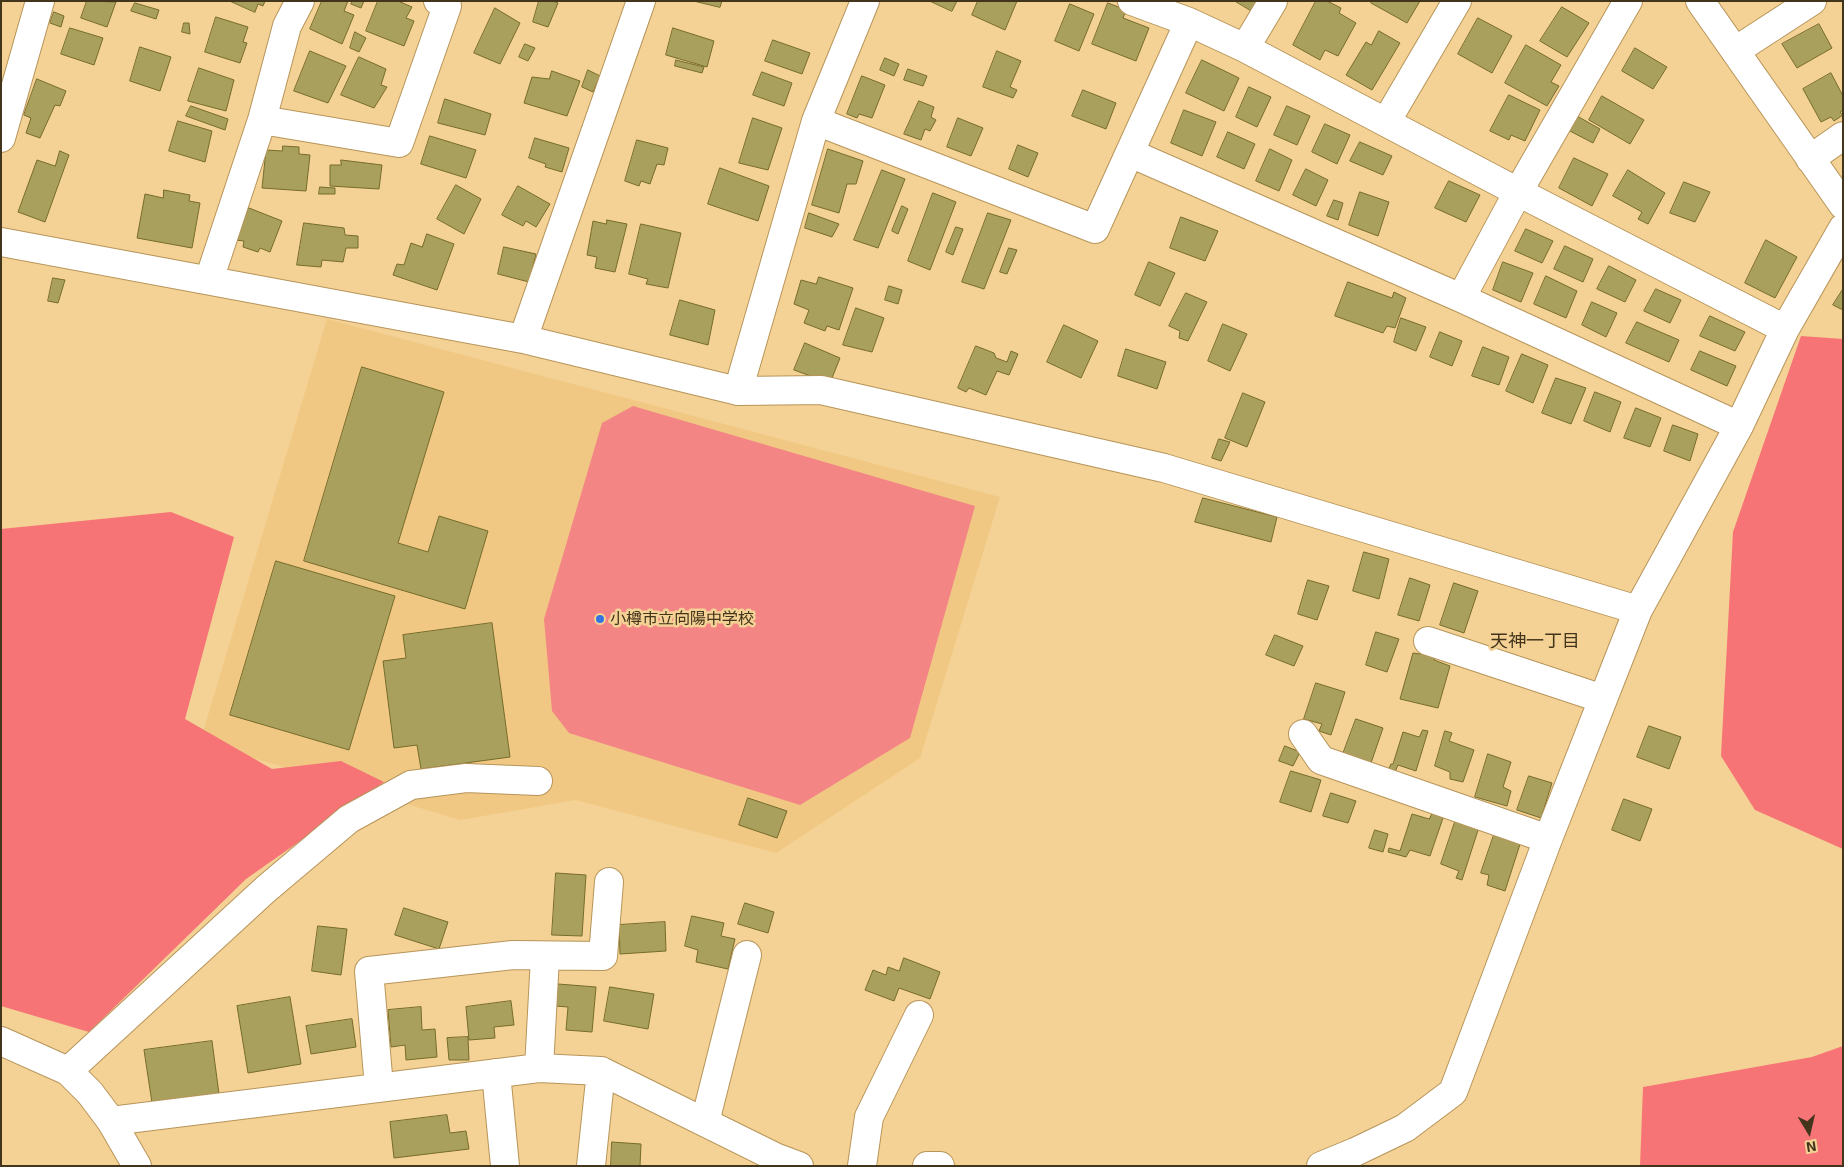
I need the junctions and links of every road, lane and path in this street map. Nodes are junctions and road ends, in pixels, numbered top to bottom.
1 (40, 1) edge
2 (300, 1) edge
3 (438, 1) edge
4 (864, 1) edge
5 (1132, 1) edge
6 (1273, 1) edge
7 (1457, 1) edge
8 (1628, 1) edge
9 (1700, 1) edge
10 (1812, 1) edge
11 (634, 3) edge
12 (1189, 22) junction
13 (1245, 48) junction
14 (1735, 51) junction
15 (262, 120) junction
16 (816, 122) junction
17 (1386, 122) junction
18 (1843, 136) edge
19 (1, 138) edge
20 (1130, 153) junction
21 (1810, 158) junction
22 (1518, 192) junction
23 (1843, 206) edge
24 (1843, 228) edge
25 (1, 242) edge
26 (209, 280) junction
27 (1461, 298) junction
28 (1785, 329) junction
29 (523, 339) junction
30 (738, 391) junction
31 (1739, 426) junction
32 (1638, 610) junction
33 (1428, 641) dead end
34 (1603, 699) junction
35 (1303, 734) dead end
36 (538, 781) dead end
37 (1548, 839) junction
38 (609, 882) dead end
39 (747, 955) dead end
40 (545, 957) junction
41 (919, 1015) dead end
42 (1, 1041) edge
43 (539, 1068) junction
44 (601, 1070) junction
45 (68, 1071) junction
46 (496, 1073) junction
47 (380, 1088) junction
48 (111, 1120) junction
49 (705, 1122) junction
50 (137, 1166) edge
51 (505, 1166) edge
52 (591, 1166) edge
53 (800, 1166) edge
54 (862, 1166) edge
55 (927, 1166) edge
56 (940, 1166) edge
57 (1321, 1166) edge

1 - 19 street
2 - 15 street
3 - 15 street
4 - 16 street
5 - 12 street
6 - 13 street
7 - 17 street
8 - 22 street
9 - 14 street
10 - 14 street
11 - 29 street
12 - 13 street
12 - 20 street
13 - 17 street
14 - 21 street
15 - 26 street
16 - 20 street
16 - 30 street
17 - 22 street
18 - 21 street
20 - 27 street
21 - 23 street
22 - 27 street
22 - 28 street
24 - 28 street
25 - 26 street
26 - 29 street
27 - 31 street
28 - 31 street
29 - 30 street
30 - 32 street
31 - 32 street
32 - 34 street
33 - 34 street
34 - 37 street
35 - 37 street
36 - 45 street
37 - 57 street
38 - 40 street
39 - 49 street
40 - 43 street
40 - 47 street
41 - 54 street
42 - 45 street
43 - 44 street
43 - 46 street
44 - 49 street
44 - 52 street
45 - 48 street
46 - 47 street
46 - 51 street
47 - 48 street
48 - 50 street
49 - 53 street
55 - 56 street

